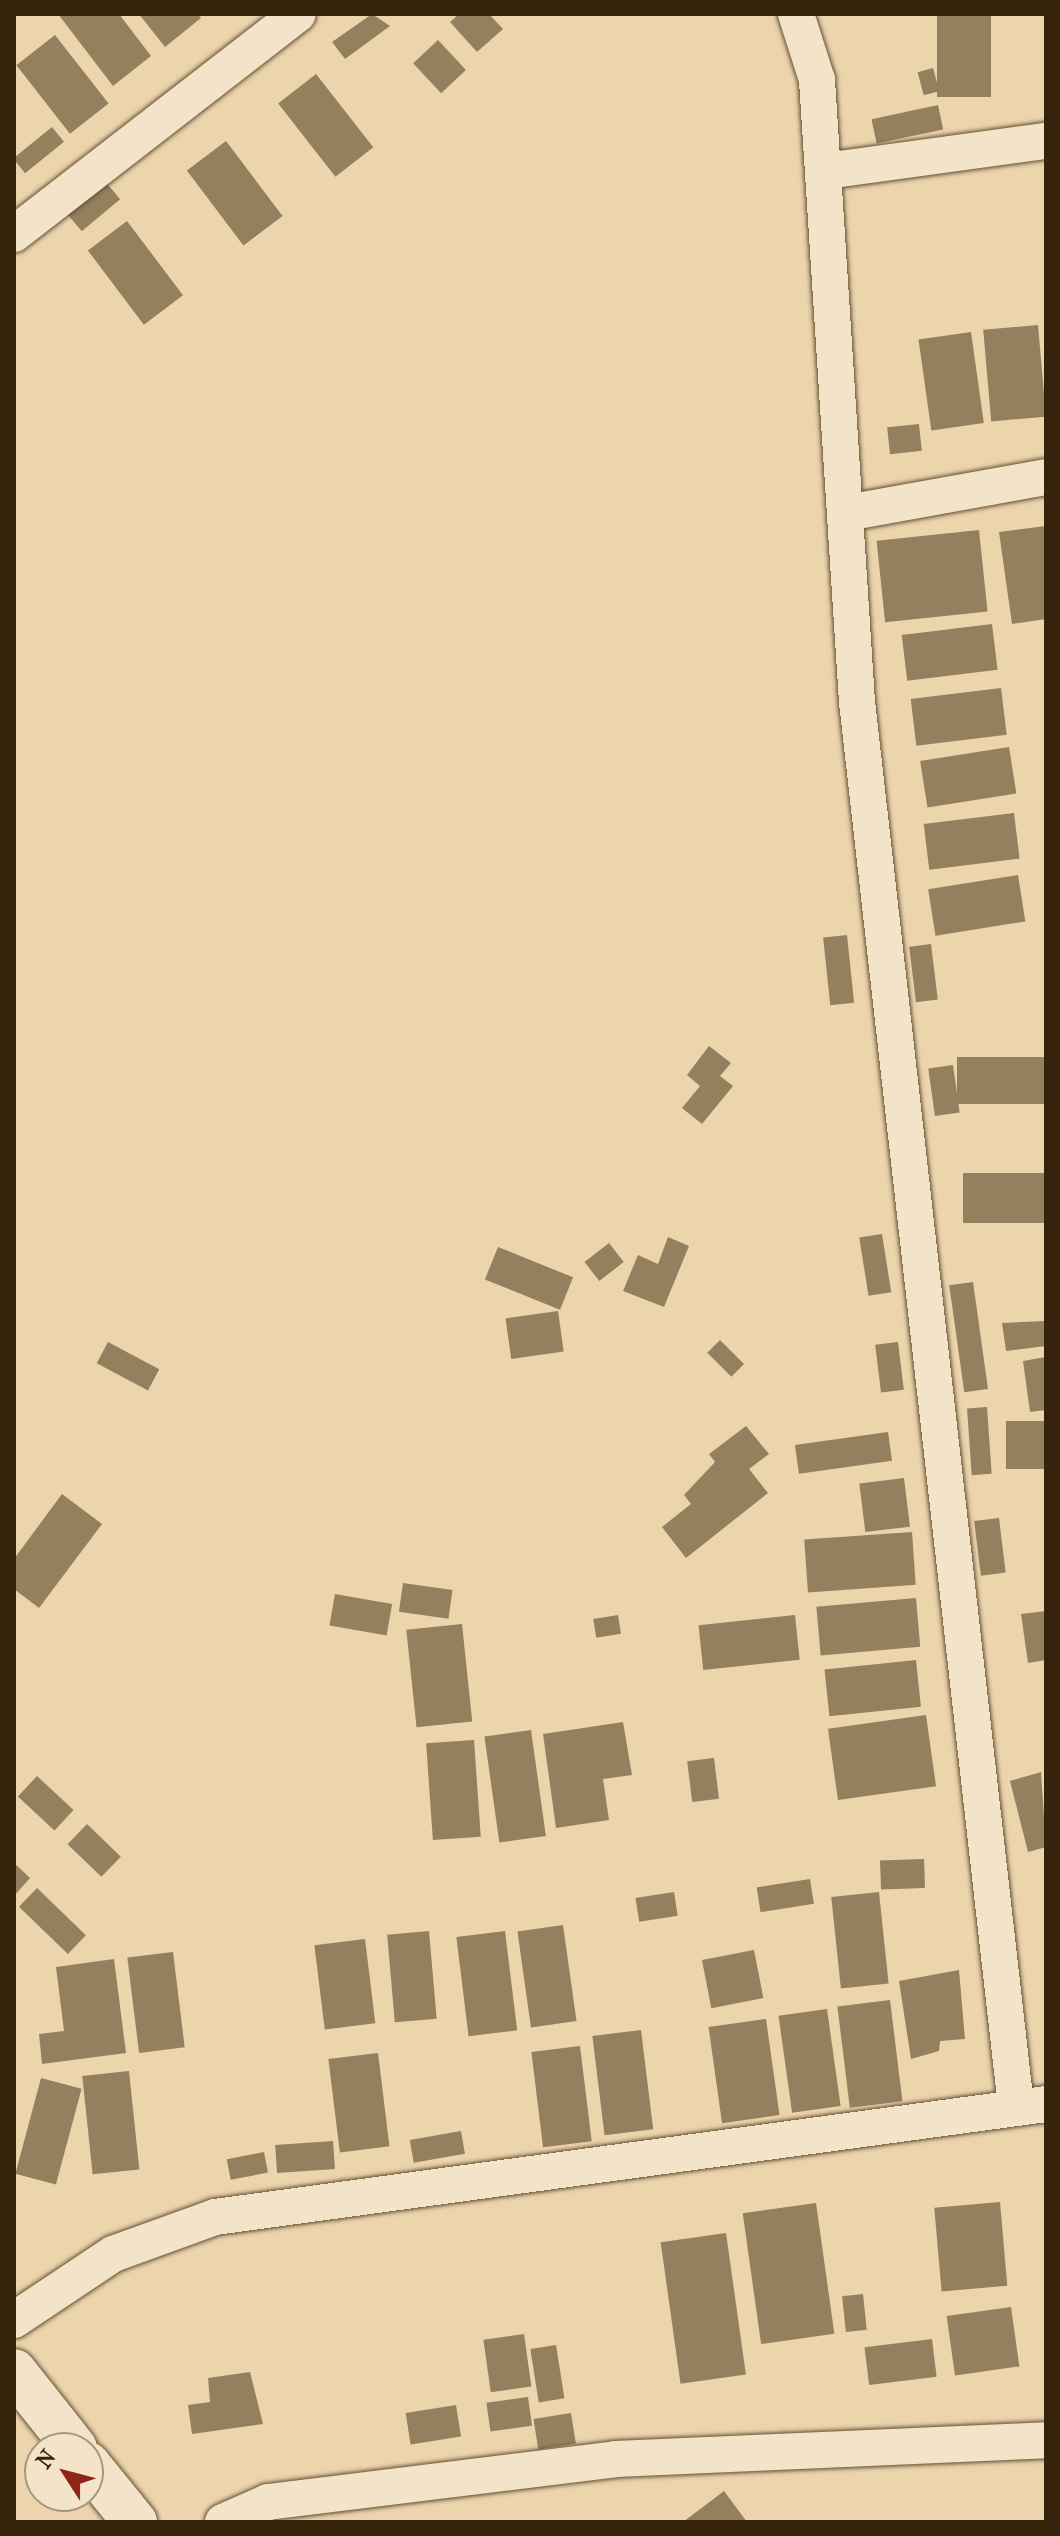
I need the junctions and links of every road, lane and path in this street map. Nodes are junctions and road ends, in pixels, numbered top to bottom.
1 (298, 14) edge
2 (796, 14) edge
3 (1046, 141) edge
4 (826, 171) junction
5 (14, 234) edge
6 (1046, 477) edge
7 (846, 513) junction
8 (1031, 2106) edge
9 (14, 2320) edge
10 (14, 2371) edge
11 (62, 2432) edge
12 (1046, 2440) edge
13 (104, 2484) edge
14 (135, 2522) edge
15 (223, 2522) edge

1 - 5 street
2 - 4 street
3 - 4 street
4 - 7 street
6 - 7 street
7 - 8 street
8 - 9 street
10 - 11 street
12 - 15 street
13 - 14 street

